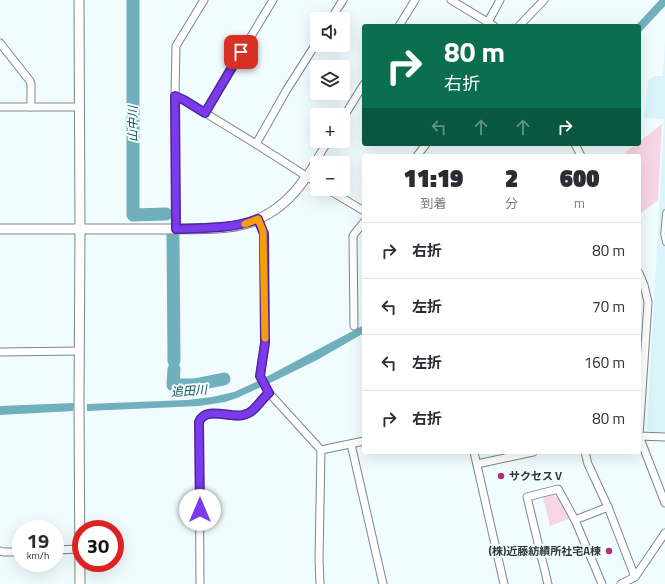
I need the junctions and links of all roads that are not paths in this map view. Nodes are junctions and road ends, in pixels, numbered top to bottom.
1 (80, 0) edge
2 (204, 0) edge
3 (273, 0) edge
4 (343, 0) edge
5 (415, 0) edge
6 (451, 0) edge
7 (500, 0) edge
8 (544, 0) edge
9 (335, 12) edge
10 (400, 24) edge
11 (491, 24) edge
12 (521, 24) edge
13 (0, 43) edge
14 (311, 52) edge
15 (362, 87) edge
16 (175, 96) junction
17 (0, 107) edge
18 (31, 107) junction
19 (80, 107) junction
20 (349, 108) edge
21 (205, 113) junction
22 (256, 144) junction
23 (324, 148) edge
24 (306, 177) junction
25 (310, 179) edge
26 (339, 196) edge
27 (362, 210) edge
28 (665, 212) edge
29 (258, 219) junction
30 (362, 224) edge
31 (0, 229) edge
32 (176, 229) junction
33 (80, 230) junction
34 (665, 243) edge
35 (641, 278) edge
36 (354, 326) dead end
37 (80, 351) junction
38 (0, 352) edge
39 (641, 379) edge
40 (269, 393) junction
41 (641, 436) edge
42 (665, 437) edge
43 (362, 441) edge
44 (641, 441) edge
45 (350, 444) junction
46 (321, 450) junction
47 (474, 454) edge
48 (524, 454) edge
49 (586, 454) edge
50 (476, 464) junction
51 (665, 504) edge
52 (608, 507) junction
53 (80, 520) edge
54 (575, 520) junction
55 (665, 533) edge
56 (0, 551) edge
57 (12, 552) edge
58 (80, 572) edge
59 (635, 577) junction
60 (80, 584) edge
61 (200, 584) edge
62 (320, 584) edge
63 (383, 584) edge
64 (504, 584) edge
65 (548, 584) edge
66 (602, 584) edge
67 (621, 584) edge

1 - 19 street
2 - 16 street
3 - 21 street
4 - 9 street
5 - 10 street
6 - 11 street
7 - 11 street
8 - 12 street
13 - 18 street
14 - 22 street
15 - 20 street
16 - 21 street
16 - 32 street
17 - 18 street
18 - 19 street
19 - 33 street
21 - 22 street
22 - 24 street
23 - 24 street
24 - 25 street
24 - 29 street
26 - 27 street
28 - 34 lane
29 - 32 street
29 - 40 street
30 - 36 street
31 - 33 street
32 - 33 street
33 - 37 street
35 - 39 street
37 - 38 street
37 - 53 street
40 - 46 street
40 - 61 street
41 - 42 street
43 - 45 street
44 - 51 street
45 - 46 street
45 - 63 street
46 - 62 street
47 - 50 street
48 - 50 street
49 - 52 street
50 - 64 street
52 - 54 street
52 - 59 street
54 - 65 street
54 - 66 street
55 - 59 street
56 - 57 street
58 - 60 street
59 - 67 street

